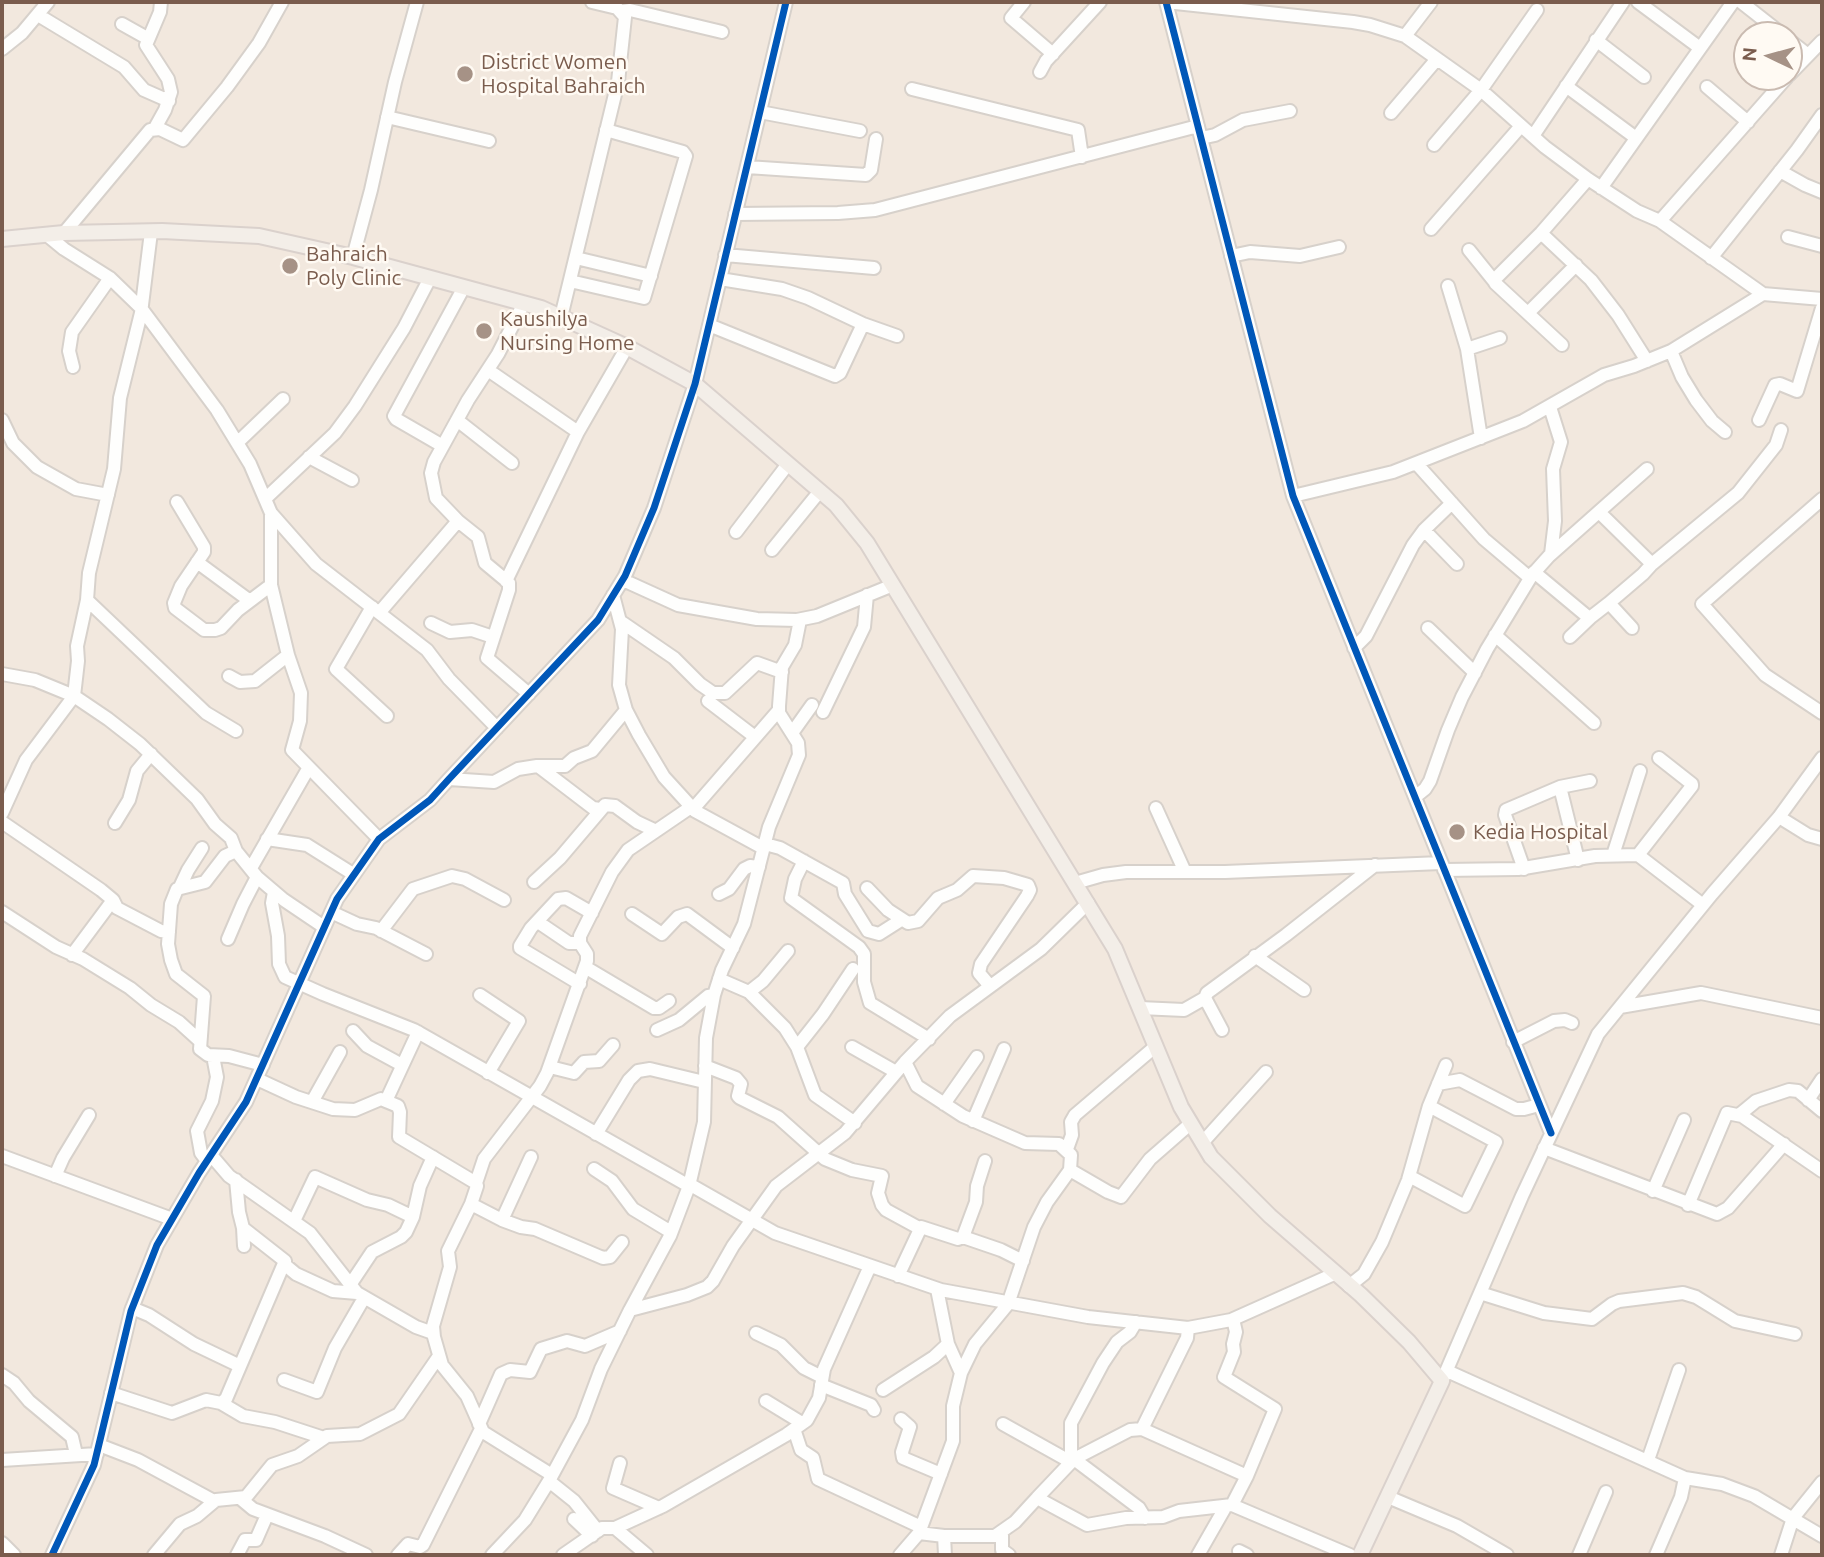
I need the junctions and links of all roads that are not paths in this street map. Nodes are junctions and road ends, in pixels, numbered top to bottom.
1 (48, 2) edge
2 (161, 2) edge
3 (282, 2) edge
4 (418, 2) edge
5 (592, 2) edge
6 (786, 2) edge
7 (1024, 2) edge
8 (1100, 2) edge
9 (1166, 2) edge
10 (1431, 2) edge
11 (1623, 2) edge
12 (1638, 2) edge
13 (1732, 3) edge
14 (1243, 6) edge
15 (1537, 10) dead end
16 (622, 11) junction
17 (38, 15) junction
18 (1761, 21) edge
19 (122, 24) dead end
20 (722, 32) dead end
21 (1405, 36) junction
22 (147, 38) junction
23 (1597, 40) junction
24 (1822, 41) edge
25 (2, 48) edge
26 (1700, 48) junction
27 (1803, 51) edge
28 (1053, 54) junction
29 (1808, 55) junction
30 (1437, 59) junction
31 (1803, 60) edge
32 (1040, 72) dead end
33 (1644, 77) dead end
34 (1566, 86) junction
35 (1707, 88) dead end
36 (912, 89) dead end
37 (1481, 90) junction
38 (1775, 91) edge
39 (169, 101) junction
40 (760, 111) junction
41 (1290, 111) dead end
42 (1391, 113) dead end
43 (387, 117) junction
44 (1821, 120) edge
45 (1748, 122) junction
46 (1521, 125) junction
47 (155, 128) junction
48 (606, 130) junction
49 (860, 131) dead end
50 (1200, 132) junction
51 (1533, 136) junction
52 (1636, 138) junction
53 (876, 139) dead end
54 (489, 141) dead end
55 (1434, 145) dead end
56 (1082, 157) junction
57 (747, 166) junction
58 (1780, 171) junction
59 (1588, 179) junction
60 (1601, 188) junction
61 (1822, 192) edge
62 (735, 214) junction
63 (1660, 221) junction
64 (1431, 229) dead end
65 (151, 232) junction
66 (64, 233) junction
67 (1541, 233) junction
68 (47, 235) junction
69 (1788, 237) dead end
70 (2, 239) edge
71 (1822, 246) edge
72 (1339, 247) dead end
73 (1469, 250) dead end
74 (725, 255) junction
75 (1231, 256) junction
76 (353, 257) junction
77 (576, 258) junction
78 (1711, 258) junction
79 (1576, 265) junction
80 (874, 268) dead end
81 (652, 276) junction
82 (110, 278) junction
83 (430, 278) junction
84 (720, 279) junction
85 (570, 281) junction
86 (1494, 281) junction
87 (1448, 286) dead end
88 (464, 287) junction
89 (1763, 294) junction
90 (1822, 299) edge
91 (524, 303) junction
92 (1822, 308) edge
93 (141, 309) junction
94 (1528, 312) junction
95 (561, 317) junction
96 (863, 324) junction
97 (709, 325) junction
98 (897, 336) dead end
99 (1500, 338) dead end
100 (1562, 345) dead end
101 (627, 346) junction
102 (1467, 349) junction
103 (1671, 351) junction
104 (1647, 361) junction
105 (73, 367) dead end
106 (488, 370) junction
107 (695, 384) junction
108 (283, 398) dead end
109 (1550, 407) junction
110 (2, 420) edge
111 (457, 420) junction
112 (1759, 420) dead end
113 (1781, 430) dead end
114 (578, 432) junction
115 (1725, 432) dead end
116 (1481, 438) junction
117 (237, 443) junction
118 (441, 445) junction
119 (309, 457) junction
120 (512, 463) dead end
121 (1416, 463) junction
122 (788, 464) junction
123 (1647, 469) dead end
124 (352, 480) dead end
125 (820, 491) junction
126 (108, 495) junction
127 (1293, 496) junction
128 (265, 499) junction
129 (1822, 499) edge
130 (177, 502) dead end
131 (1452, 503) junction
132 (1599, 512) junction
133 (271, 513) junction
134 (458, 521) junction
135 (1424, 530) junction
136 (736, 532) dead end
137 (772, 550) dead end
138 (1552, 554) junction
139 (197, 562) junction
140 (1457, 564) dead end
141 (1652, 564) junction
142 (1532, 575) junction
143 (623, 580) junction
144 (506, 581) junction
145 (271, 585) junction
146 (893, 585) junction
147 (613, 595) junction
148 (867, 595) junction
149 (87, 600) junction
150 (250, 601) junction
151 (1609, 603) junction
152 (375, 610) junction
153 (1590, 618) junction
154 (800, 620) junction
155 (620, 621) junction
156 (431, 623) dead end
157 (1428, 628) dead end
158 (1632, 628) dead end
159 (1495, 635) junction
160 (493, 637) junction
161 (1570, 637) dead end
162 (1354, 648) junction
163 (288, 654) junction
164 (782, 672) junction
165 (1475, 673) junction
166 (2, 674) edge
167 (229, 676) dead end
168 (529, 694) junction
169 (74, 696) junction
170 (709, 701) dead end
171 (626, 710) junction
172 (779, 710) junction
173 (1822, 713) edge
174 (387, 716) dead end
175 (1594, 723) dead end
176 (497, 728) junction
177 (236, 731) dead end
178 (792, 733) junction
179 (755, 737) junction
180 (151, 754) junction
181 (1659, 758) dead end
182 (1822, 759) edge
183 (537, 766) junction
184 (308, 769) junction
185 (1640, 771) dead end
186 (449, 779) junction
187 (1590, 780) dead end
188 (1560, 787) junction
189 (1415, 797) junction
190 (692, 808) junction
191 (1156, 808) dead end
192 (600, 810) junction
193 (2, 813) edge
194 (1779, 817) junction
195 (2, 822) edge
196 (115, 822) dead end
197 (654, 830) junction
198 (267, 839) junction
199 (379, 839) junction
200 (1822, 839) edge
201 (764, 846) junction
202 (202, 848) dead end
203 (236, 851) junction
204 (1614, 855) junction
205 (1638, 855) junction
206 (1577, 860) junction
207 (804, 861) junction
208 (1375, 865) junction
209 (1442, 866) junction
210 (758, 867) junction
211 (1524, 869) junction
212 (1185, 872) junction
213 (254, 873) junction
214 (353, 874) junction
215 (534, 882) dead end
216 (1075, 883) junction
217 (180, 887) junction
218 (867, 888) dead end
219 (274, 892) junction
220 (719, 894) dead end
221 (113, 900) junction
222 (504, 900) dead end
223 (1088, 903) junction
224 (1703, 905) junction
225 (2, 912) edge
226 (331, 912) junction
227 (592, 913) junction
228 (632, 914) dead end
229 (901, 920) junction
230 (538, 922) junction
231 (324, 927) junction
232 (381, 931) junction
233 (169, 932) junction
234 (228, 939) dead end
235 (580, 943) junction
236 (733, 948) junction
237 (788, 951) dead end
238 (426, 954) dead end
239 (72, 955) junction
240 (1255, 956) junction
241 (585, 967) junction
242 (853, 969) dead end
243 (719, 979) junction
244 (300, 982) junction
245 (580, 984) junction
246 (990, 986) junction
247 (1304, 989) dead end
248 (749, 992) junction
249 (480, 995) dead end
250 (714, 995) junction
251 (1205, 998) junction
252 (669, 1001) dead end
253 (1620, 1007) junction
254 (1140, 1008) junction
255 (1822, 1018) edge
256 (1572, 1023) dead end
257 (657, 1030) dead end
258 (1222, 1030) dead end
259 (353, 1031) dead end
260 (418, 1032) junction
261 (929, 1039) junction
262 (200, 1041) junction
263 (1513, 1042) junction
264 (613, 1045) dead end
265 (1156, 1046) junction
266 (797, 1047) junction
267 (852, 1047) dead end
268 (1004, 1049) dead end
269 (340, 1052) dead end
270 (214, 1056) junction
271 (977, 1057) dead end
272 (263, 1065) junction
273 (402, 1065) junction
274 (1446, 1065) dead end
275 (705, 1066) junction
276 (550, 1067) junction
277 (900, 1067) junction
278 (1266, 1072) dead end
279 (488, 1073) junction
280 (257, 1079) junction
281 (1822, 1079) edge
282 (704, 1082) junction
283 (1437, 1084) junction
284 (531, 1097) junction
285 (1808, 1100) junction
286 (386, 1101) junction
287 (312, 1102) junction
288 (944, 1104) junction
289 (1539, 1105) junction
290 (1429, 1106) junction
291 (1822, 1111) edge
292 (89, 1115) dead end
293 (1739, 1115) junction
294 (1684, 1120) dead end
295 (973, 1121) junction
296 (855, 1123) junction
297 (1190, 1124) junction
298 (1550, 1133) junction
299 (596, 1134) junction
300 (1202, 1143) junction
301 (1784, 1144) junction
302 (1544, 1148) junction
303 (1066, 1149) junction
304 (818, 1154) junction
305 (2, 1156) edge
306 (433, 1157) junction
307 (531, 1157) dead end
308 (209, 1158) junction
309 (985, 1161) dead end
310 (594, 1168) dead end
311 (1070, 1170) junction
312 (1822, 1171) edge
313 (55, 1177) junction
314 (1409, 1177) junction
315 (236, 1180) junction
316 (476, 1183) junction
317 (689, 1185) junction
318 (1653, 1191) junction
319 (471, 1204) junction
320 (1688, 1205) junction
321 (413, 1217) junction
322 (172, 1219) junction
323 (502, 1220) junction
324 (294, 1221) junction
325 (752, 1221) junction
326 (243, 1227) junction
327 (919, 1228) junction
328 (671, 1232) junction
329 (963, 1237) junction
330 (622, 1242) dead end
331 (244, 1246) dead end
332 (1023, 1261) junction
333 (284, 1264) junction
334 (870, 1266) junction
335 (1334, 1274) junction
336 (898, 1276) junction
337 (1349, 1286) junction
338 (937, 1289) junction
339 (357, 1292) junction
340 (1480, 1293) junction
341 (1008, 1304) junction
342 (132, 1308) junction
343 (630, 1310) junction
344 (1233, 1319) junction
345 (1136, 1322) junction
346 (1188, 1328) junction
347 (620, 1331) junction
348 (433, 1333) junction
349 (756, 1333) dead end
350 (1795, 1334) dead end
351 (948, 1344) junction
352 (439, 1356) junction
353 (240, 1366) junction
354 (1679, 1370) dead end
355 (961, 1373) junction
356 (2, 1375) edge
357 (1444, 1376) junction
358 (284, 1380) dead end
359 (822, 1381) junction
360 (494, 1389) junction
361 (883, 1390) dead end
362 (111, 1393) junction
363 (467, 1396) junction
364 (766, 1401) dead end
365 (221, 1403) junction
366 (874, 1410) dead end
367 (901, 1419) dead end
368 (1003, 1424) dead end
369 (480, 1426) junction
370 (798, 1426) junction
371 (1142, 1429) junction
372 (324, 1438) junction
373 (75, 1449) junction
374 (98, 1450) junction
375 (2, 1460) edge
376 (1073, 1460) junction
377 (1648, 1460) junction
378 (620, 1462) dead end
379 (941, 1474) junction
380 (1247, 1476) junction
381 (551, 1478) junction
382 (1685, 1478) junction
383 (1822, 1482) edge
384 (1606, 1492) dead end
385 (1388, 1497) junction
386 (1037, 1498) junction
387 (241, 1499) junction
388 (214, 1501) junction
389 (1229, 1506) junction
390 (659, 1508) junction
391 (267, 1515) junction
392 (1145, 1518) junction
393 (1793, 1518) junction
394 (574, 1519) dead end
395 (615, 1528) junction
396 (920, 1530) junction
397 (1002, 1531) junction
398 (595, 1533) junction
399 (944, 1536) junction
400 (1822, 1536) edge
401 (2, 1543) edge
402 (55, 1551) edge
403 (14, 1555) edge
404 (70, 1555) edge
405 (154, 1555) edge
406 (237, 1555) edge
407 (366, 1555) edge
408 (398, 1555) edge
409 (492, 1555) edge
410 (563, 1555) edge
411 (648, 1555) edge
412 (900, 1555) edge
413 (945, 1555) edge
414 (1009, 1555) edge
415 (1198, 1555) edge
416 (1350, 1555) edge
417 (1360, 1555) edge
418 (1507, 1555) edge
419 (1579, 1555) edge
420 (1656, 1555) edge
421 (1781, 1555) edge

1 - 17 street
2 - 22 street
3 - 47 street
4 - 43 street
5 - 16 street
6 - 40 street
7 - 28 street
8 - 28 street
9 - 14 street
9 - 50 street
10 - 21 street
11 - 23 street
12 - 26 street
13 - 18 street
13 - 26 street
14 - 21 street
15 - 37 street
16 - 20 street
16 - 48 street
17 - 25 street
17 - 39 street
19 - 22 street
21 - 30 street
22 - 39 street
23 - 33 street
23 - 34 street
24 - 29 street
26 - 52 street
27 - 29 street
28 - 32 street
29 - 31 street
30 - 37 street
30 - 42 street
34 - 51 street
34 - 52 street
35 - 45 street
36 - 56 street
37 - 46 street
37 - 55 street
38 - 45 street
39 - 47 street
40 - 49 street
40 - 57 street
41 - 50 street
43 - 54 street
43 - 76 street
44 - 58 street
45 - 63 street
46 - 51 street
46 - 64 street
47 - 66 street
48 - 77 street
48 - 81 street
50 - 56 street
50 - 75 street
51 - 59 street
52 - 60 street
53 - 57 street
56 - 62 street
57 - 62 street
58 - 61 street
58 - 78 street
59 - 60 street
59 - 67 street
60 - 63 street
62 - 74 street
63 - 78 street
65 - 66 main road
65 - 76 main road
65 - 93 street
66 - 68 main road
67 - 79 street
67 - 86 street
68 - 70 main road
68 - 82 street
69 - 71 street
72 - 75 street
73 - 86 street
74 - 80 street
74 - 84 street
75 - 127 street
76 - 83 main road
77 - 81 street
77 - 85 street
78 - 89 street
79 - 94 street
79 - 104 street
81 - 85 street
82 - 93 street
82 - 105 street
83 - 88 main road
83 - 119 street
84 - 96 street
84 - 97 street
85 - 95 street
86 - 94 street
87 - 102 street
88 - 91 main road
88 - 118 street
89 - 90 street
89 - 103 street
91 - 95 main road
91 - 106 street
92 - 112 street
93 - 117 street
93 - 126 street
94 - 100 street
95 - 101 main road
96 - 97 street
96 - 98 street
97 - 107 street
99 - 102 street
101 - 107 main road
101 - 114 street
102 - 116 street
103 - 104 street
103 - 115 street
104 - 109 street
106 - 111 street
106 - 114 street
107 - 122 main road
107 - 143 street
108 - 117 street
109 - 116 street
109 - 138 street
110 - 126 street
111 - 118 street
111 - 120 street
113 - 141 street
114 - 144 street
116 - 121 street
117 - 128 street
118 - 134 street
119 - 124 street
119 - 128 street
121 - 127 street
121 - 131 street
122 - 125 main road
122 - 136 street
123 - 132 street
125 - 137 street
125 - 146 main road
126 - 149 street
127 - 162 street
128 - 133 street
129 - 173 street
130 - 139 street
131 - 135 street
131 - 142 street
132 - 138 street
132 - 141 street
133 - 145 street
133 - 152 street
134 - 144 street
134 - 152 street
135 - 140 street
135 - 162 street
138 - 142 street
139 - 150 street
139 - 150 street
141 - 151 street
142 - 153 street
142 - 159 street
143 - 147 street
143 - 154 street
144 - 160 street
145 - 150 street
145 - 163 street
146 - 148 street
146 - 216 main road
147 - 155 street
147 - 168 street
148 - 154 street
148 - 178 street
149 - 169 street
149 - 177 street
151 - 153 street
151 - 158 street
152 - 174 street
152 - 176 street
153 - 161 street
154 - 164 street
155 - 164 street
155 - 171 street
156 - 160 street
157 - 165 street
159 - 165 street
159 - 175 street
160 - 168 street
162 - 189 street
163 - 167 street
163 - 184 street
164 - 172 street
165 - 189 street
166 - 169 street
168 - 176 street
169 - 180 street
169 - 193 street
170 - 179 street
171 - 183 street
171 - 190 street
172 - 178 street
172 - 179 street
176 - 186 street
178 - 201 street
179 - 190 street
180 - 196 street
180 - 203 street
181 - 205 street
182 - 194 street
183 - 186 street
183 - 192 street
184 - 198 street
184 - 199 street
185 - 204 street
186 - 199 street
187 - 188 street
188 - 206 street
188 - 211 street
189 - 209 street
190 - 197 street
190 - 201 street
191 - 212 street
192 - 197 street
192 - 215 street
194 - 200 street
194 - 224 street
195 - 221 street
197 - 227 street
198 - 213 street
198 - 214 street
199 - 214 street
201 - 207 street
201 - 210 street
202 - 217 street
203 - 213 street
203 - 217 street
204 - 205 street
204 - 206 street
205 - 224 street
206 - 211 street
207 - 229 street
207 - 261 street
208 - 209 street
208 - 212 street
208 - 240 street
209 - 211 street
209 - 263 street
210 - 220 street
210 - 236 street
212 - 216 street
213 - 219 street
213 - 234 street
214 - 226 street
216 - 223 main road
217 - 233 street
218 - 229 street
219 - 231 street
219 - 244 street
221 - 233 street
221 - 239 street
222 - 232 street
223 - 246 street
223 - 254 main road
224 - 253 street
225 - 239 street
226 - 231 street
226 - 232 street
227 - 230 street
227 - 235 street
228 - 236 street
229 - 246 street
230 - 235 street
230 - 245 street
231 - 244 street
232 - 238 street
233 - 262 street
235 - 241 street
236 - 243 street
237 - 248 street
239 - 262 street
240 - 247 street
240 - 251 street
241 - 245 street
241 - 252 street
242 - 266 street
243 - 248 street
243 - 250 street
244 - 260 street
244 - 272 street
245 - 276 street
246 - 261 street
248 - 266 street
249 - 279 street
250 - 257 street
250 - 275 street
251 - 254 street
251 - 258 street
253 - 255 street
253 - 298 street
254 - 265 main road
256 - 263 street
259 - 273 street
260 - 273 street
260 - 279 street
261 - 277 street
262 - 270 street
263 - 289 street
264 - 276 street
265 - 297 main road
265 - 303 street
266 - 296 street
267 - 277 street
268 - 295 street
269 - 287 street
270 - 272 street
270 - 308 street
271 - 288 street
272 - 280 street
273 - 286 street
274 - 283 street
275 - 282 street
275 - 304 street
276 - 284 street
277 - 288 street
277 - 296 street
278 - 300 street
279 - 284 street
280 - 287 street
280 - 308 street
281 - 285 street
282 - 299 street
282 - 317 street
283 - 289 street
283 - 290 street
284 - 299 street
284 - 316 street
285 - 291 street
285 - 293 street
286 - 287 street
286 - 306 street
288 - 295 street
289 - 298 street
290 - 314 street
290 - 314 street
292 - 313 street
293 - 301 street
293 - 320 street
294 - 318 street
295 - 303 street
296 - 304 street
297 - 300 main road
297 - 311 street
298 - 302 street
299 - 317 street
300 - 335 main road
301 - 312 street
301 - 320 street
302 - 318 street
302 - 340 street
303 - 311 street
304 - 325 street
304 - 327 street
305 - 313 street
306 - 316 street
306 - 321 street
307 - 323 street
308 - 315 street
308 - 322 street
309 - 329 street
310 - 328 street
311 - 332 street
313 - 322 street
314 - 337 street
315 - 324 street
315 - 326 street
316 - 319 street
317 - 325 street
317 - 328 street
318 - 320 street
319 - 323 street
319 - 348 street
321 - 324 street
321 - 339 street
322 - 342 street
323 - 330 street
324 - 339 street
325 - 334 street
325 - 343 street
326 - 331 street
326 - 333 street
327 - 329 street
327 - 336 street
328 - 343 street
329 - 332 street
332 - 341 street
333 - 339 street
333 - 353 street
334 - 336 street
334 - 359 street
335 - 337 main road
335 - 344 street
336 - 338 street
337 - 357 main road
338 - 341 street
338 - 351 street
339 - 348 street
339 - 358 street
340 - 350 street
340 - 357 street
341 - 345 street
341 - 355 street
342 - 353 street
342 - 362 street
343 - 347 street
344 - 346 street
344 - 380 street
345 - 346 street
345 - 376 street
346 - 371 street
347 - 360 street
347 - 381 street
348 - 352 street
349 - 359 street
351 - 355 street
351 - 361 street
352 - 363 street
352 - 372 street
353 - 365 street
354 - 377 street
355 - 379 street
356 - 373 street
357 - 377 street
357 - 385 main road
359 - 366 street
359 - 370 street
360 - 363 street
360 - 369 street
362 - 365 street
362 - 374 street
363 - 369 street
364 - 370 street
365 - 372 street
367 - 379 street
368 - 376 street
369 - 381 street
369 - 408 street
370 - 390 street
370 - 396 street
371 - 376 street
371 - 380 street
372 - 387 street
373 - 374 street
373 - 375 street
374 - 388 street
374 - 402 street
376 - 386 street
376 - 392 street
377 - 382 street
378 - 390 street
379 - 396 street
380 - 389 street
381 - 398 street
381 - 409 street
382 - 393 street
382 - 420 street
383 - 393 street
384 - 419 street
385 - 417 main road
385 - 418 street
386 - 392 street
386 - 397 street
387 - 388 street
387 - 391 street
388 - 405 street
389 - 392 street
389 - 415 street
389 - 416 street
390 - 395 street
391 - 406 street
391 - 407 street
393 - 400 street
393 - 421 street
394 - 398 street
395 - 398 street
395 - 411 street
396 - 399 street
396 - 412 street
397 - 399 street
397 - 414 street
398 - 410 street
399 - 413 street
401 - 403 street
402 - 404 street

